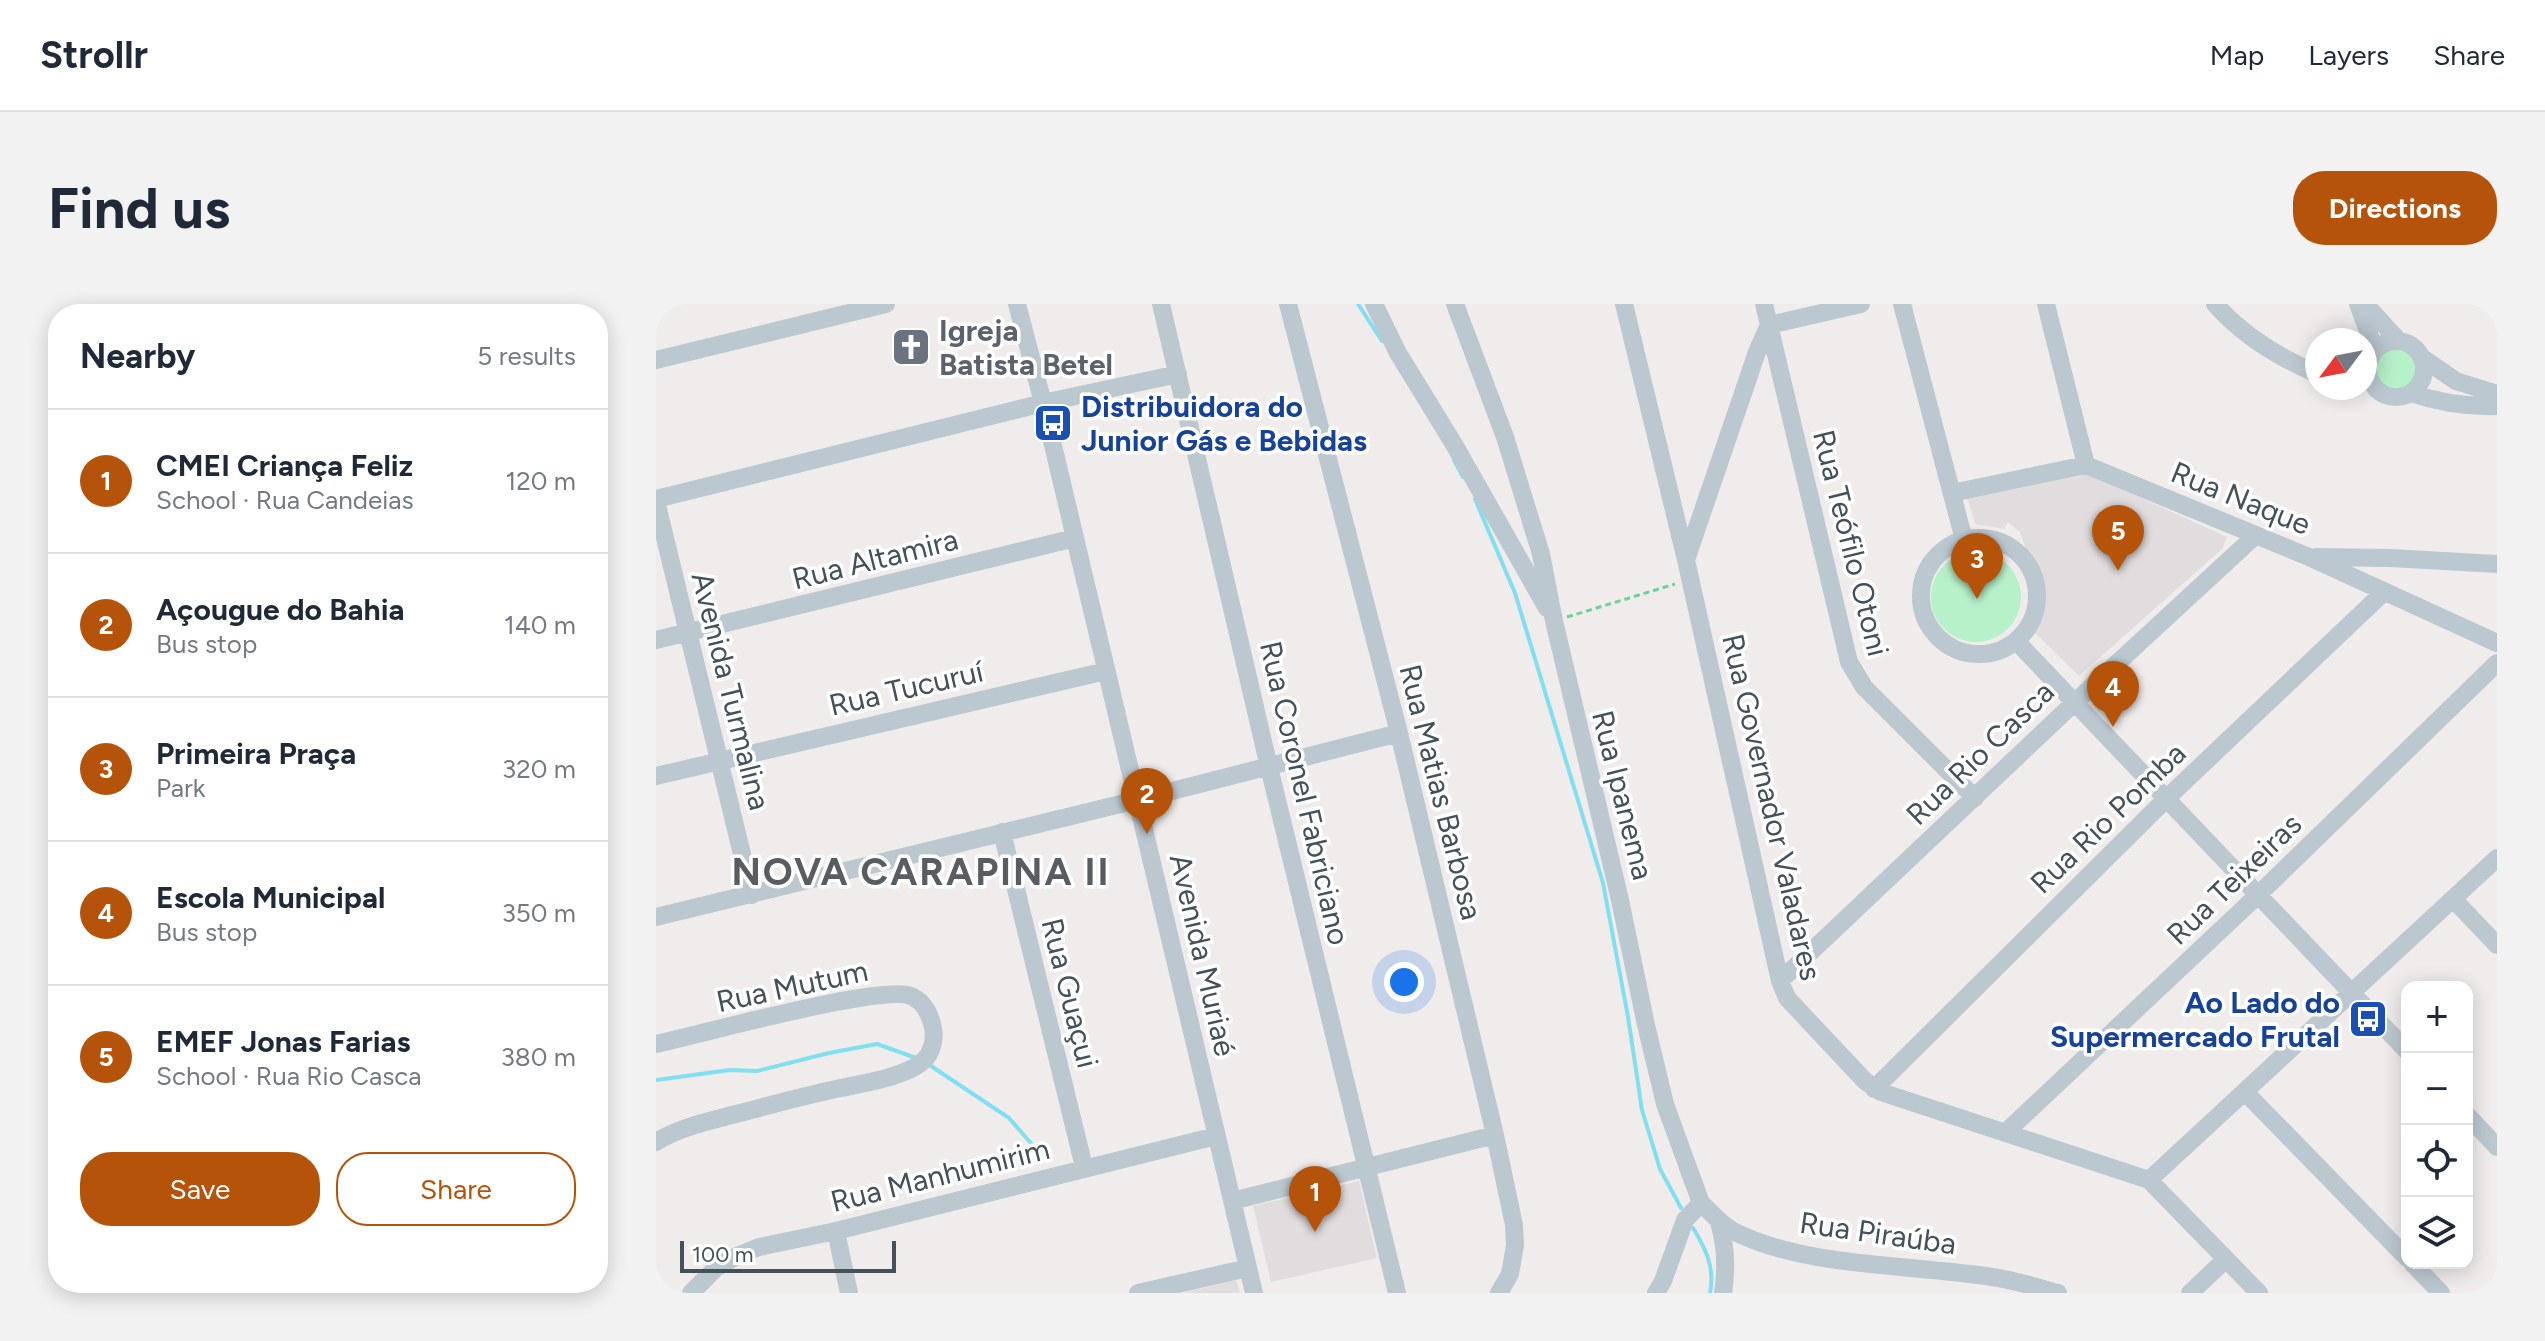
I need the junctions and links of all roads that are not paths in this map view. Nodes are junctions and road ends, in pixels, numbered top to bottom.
1 (886, 304) edge
2 (1017, 304) edge
3 (1161, 304) edge
4 (1288, 304) edge
5 (1374, 304) edge
6 (1455, 304) edge
7 (1624, 304) edge
8 (1764, 304) edge
9 (1861, 304) edge
10 (1902, 304) edge
11 (2046, 304) edge
12 (2215, 304) edge
13 (2358, 304) edge
14 (2365, 304) edge
15 (1769, 325) junction
16 (2363, 328) edge
17 (2399, 341) junction
18 (2377, 353) edge
19 (2421, 357) junction
20 (656, 360) edge
21 (2305, 368) edge
22 (1178, 374) junction
23 (2378, 390) edge
24 (2411, 393) junction
25 (2497, 394) edge
26 (1043, 403) junction
27 (2497, 406) edge
28 (2086, 465) junction
29 (1952, 493) junction
30 (656, 500) edge
31 (2256, 535) junction
32 (1075, 538) junction
33 (1964, 540) junction
34 (2309, 557) junction
35 (1686, 560) junction
36 (2497, 564) edge
37 (2384, 592) junction
38 (1554, 621) junction
39 (688, 633) junction
40 (656, 640) edge
41 (2017, 642) junction
42 (2497, 643) edge
43 (2497, 663) edge
44 (1106, 671) junction
45 (2075, 702) junction
46 (1399, 733) junction
47 (718, 760) junction
48 (1269, 767) junction
49 (656, 776) edge
50 (1975, 798) junction
51 (2167, 798) junction
52 (1137, 800) junction
53 (1002, 832) junction
54 (2497, 858) edge
55 (2259, 894) junction
56 (752, 895) junction
57 (2454, 900) junction
58 (656, 917) edge
59 (2497, 945) edge
60 (1780, 981) junction
61 (2353, 993) junction
62 (656, 1044) edge
63 (2401, 1045) edge
64 (1874, 1089) junction
65 (2246, 1093) junction
66 (2473, 1121) edge
67 (2006, 1132) junction
68 (1495, 1135) junction
69 (1216, 1136) junction
70 (656, 1142) edge
71 (2497, 1147) edge
72 (1084, 1167) junction
73 (1366, 1168) junction
74 (2149, 1180) junction
75 (1232, 1201) junction
76 (1701, 1203) junction
77 (1719, 1222) junction
78 (836, 1231) junction
79 (2401, 1252) edge
80 (2226, 1259) junction
81 (1248, 1268) junction
82 (2418, 1269) edge
83 (691, 1293) edge
84 (849, 1293) edge
85 (1138, 1293) edge
86 (1254, 1293) edge
87 (1397, 1293) edge
88 (1499, 1293) edge
89 (1656, 1293) edge
90 (1723, 1293) edge
91 (2058, 1293) edge
92 (2190, 1293) edge
93 (2259, 1293) edge
94 (2441, 1293) edge

1 - 20 street
2 - 26 street, Avenida Muriaé
3 - 22 street, Rua Coronel Fabriciano
4 - 46 street, Rua Matias Barbosa
5 - 38 street
6 - 38 street, Rua Ipanema
7 - 35 street, Rua Governador Valadares
8 - 15 street, Rua Teófilo Otoni
9 - 15 street
10 - 29 street
11 - 28 street
12 - 21 street
13 - 16 street
14 - 17 street
15 - 35 street
15 - 50 street, Rua Teófilo Otoni
17 - 18 street
17 - 19 street
19 - 24 street
19 - 25 street
22 - 26 street
22 - 48 street, Rua Coronel Fabriciano
23 - 24 street
24 - 27 street
26 - 30 street
26 - 32 street, Avenida Muriaé
28 - 29 street
28 - 31 street, Rua Naque
29 - 33 street
30 - 39 street, Avenida Turmalina
31 - 34 street, Rua Naque
31 - 45 street, Rua Rio Casca
32 - 39 street, Rua Altamira
32 - 44 street, Avenida Muriaé
33 - 41 street
33 - 41 street
34 - 36 street
34 - 37 street, Rua Naque
35 - 60 street, Rua Governador Valadares
37 - 42 street, Rua Naque
37 - 51 street, Rua Rio Pomba
38 - 76 street, Rua Ipanema
39 - 40 street, Rua Altamira
39 - 47 street, Avenida Turmalina
41 - 45 street
43 - 55 street, Rua Teixeiras
44 - 47 street, Rua Tucuruí
44 - 52 street, Avenida Muriaé
45 - 50 street, Rua Rio Casca
45 - 51 street
46 - 48 street
46 - 68 street, Rua Matias Barbosa
47 - 49 street, Rua Tucuruí
47 - 56 street, Avenida Turmalina
48 - 52 street
48 - 73 street, Rua Coronel Fabriciano
50 - 60 street, Rua Rio Casca
51 - 55 street
51 - 64 street, Rua Rio Pomba
52 - 53 street
52 - 69 street, Avenida Muriaé
53 - 56 street
53 - 72 street, Rua Guaçui
54 - 57 street
55 - 61 street
55 - 67 street, Rua Teixeiras
56 - 58 street
57 - 59 street
57 - 61 street
60 - 64 street, Rua Governador Valadares
61 - 63 street
61 - 65 street
62 - 70 street, Rua Mutum
64 - 67 street, Rua Governador Valadares
65 - 74 street
65 - 79 street
66 - 71 street
67 - 74 street, Rua Governador Valadares
68 - 73 street
68 - 88 street, Rua Matias Barbosa
69 - 72 street, Rua Manhumirim
69 - 75 street, Avenida Muriaé
72 - 78 street, Rua Manhumirim
73 - 75 street
73 - 87 street, Rua Coronel Fabriciano
74 - 80 street, Rua Governador Valadares
75 - 81 street, Avenida Muriaé
76 - 77 street, Rua Piraúba
76 - 89 street
77 - 90 street
77 - 91 street, Rua Piraúba
78 - 83 street, Rua Manhumirim
78 - 84 street
80 - 92 street
80 - 93 street, Rua Governador Valadares
81 - 85 street
81 - 86 street, Avenida Muriaé
82 - 94 street

